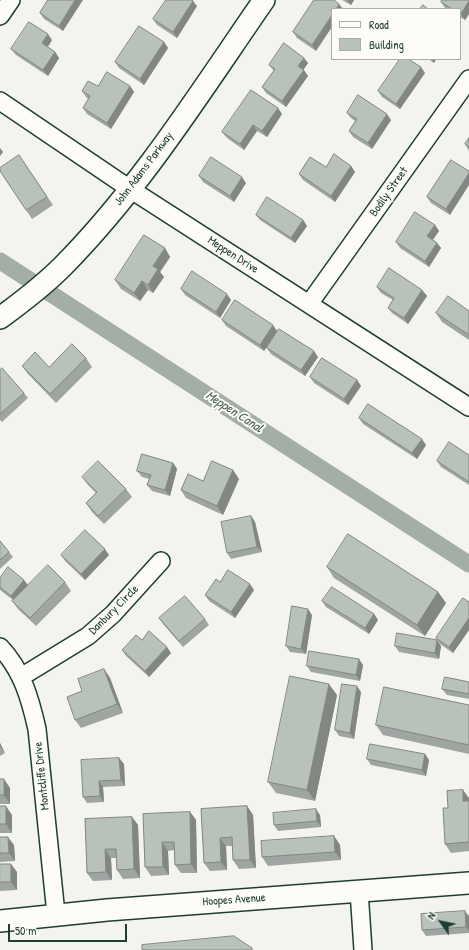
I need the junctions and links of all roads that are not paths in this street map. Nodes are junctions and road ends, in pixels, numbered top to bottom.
1 (11, 0) edge
2 (264, 0) edge
3 (0, 16) edge
4 (469, 79) edge
5 (0, 101) edge
6 (130, 189) junction
7 (309, 304) junction
8 (0, 318) edge
9 (469, 407) edge
10 (161, 561) dead end
11 (0, 647) edge
12 (21, 677) junction
13 (469, 883) edge
14 (359, 891) junction
15 (56, 914) junction
16 (0, 921) edge
17 (363, 950) edge

1 - 3 street
2 - 6 street, John Adams Parkway
4 - 7 street, Bodily Street
5 - 6 street, Meppen Drive
6 - 7 street, Meppen Drive
6 - 8 street, John Adams Parkway
7 - 9 street, Meppen Drive
10 - 12 street, Danbury Circle
11 - 12 street, Montcliffe Drive
12 - 15 street, Montcliffe Drive
13 - 14 street, Hoopes Avenue
14 - 15 street, Hoopes Avenue
14 - 17 street
15 - 16 street, Hoopes Avenue

